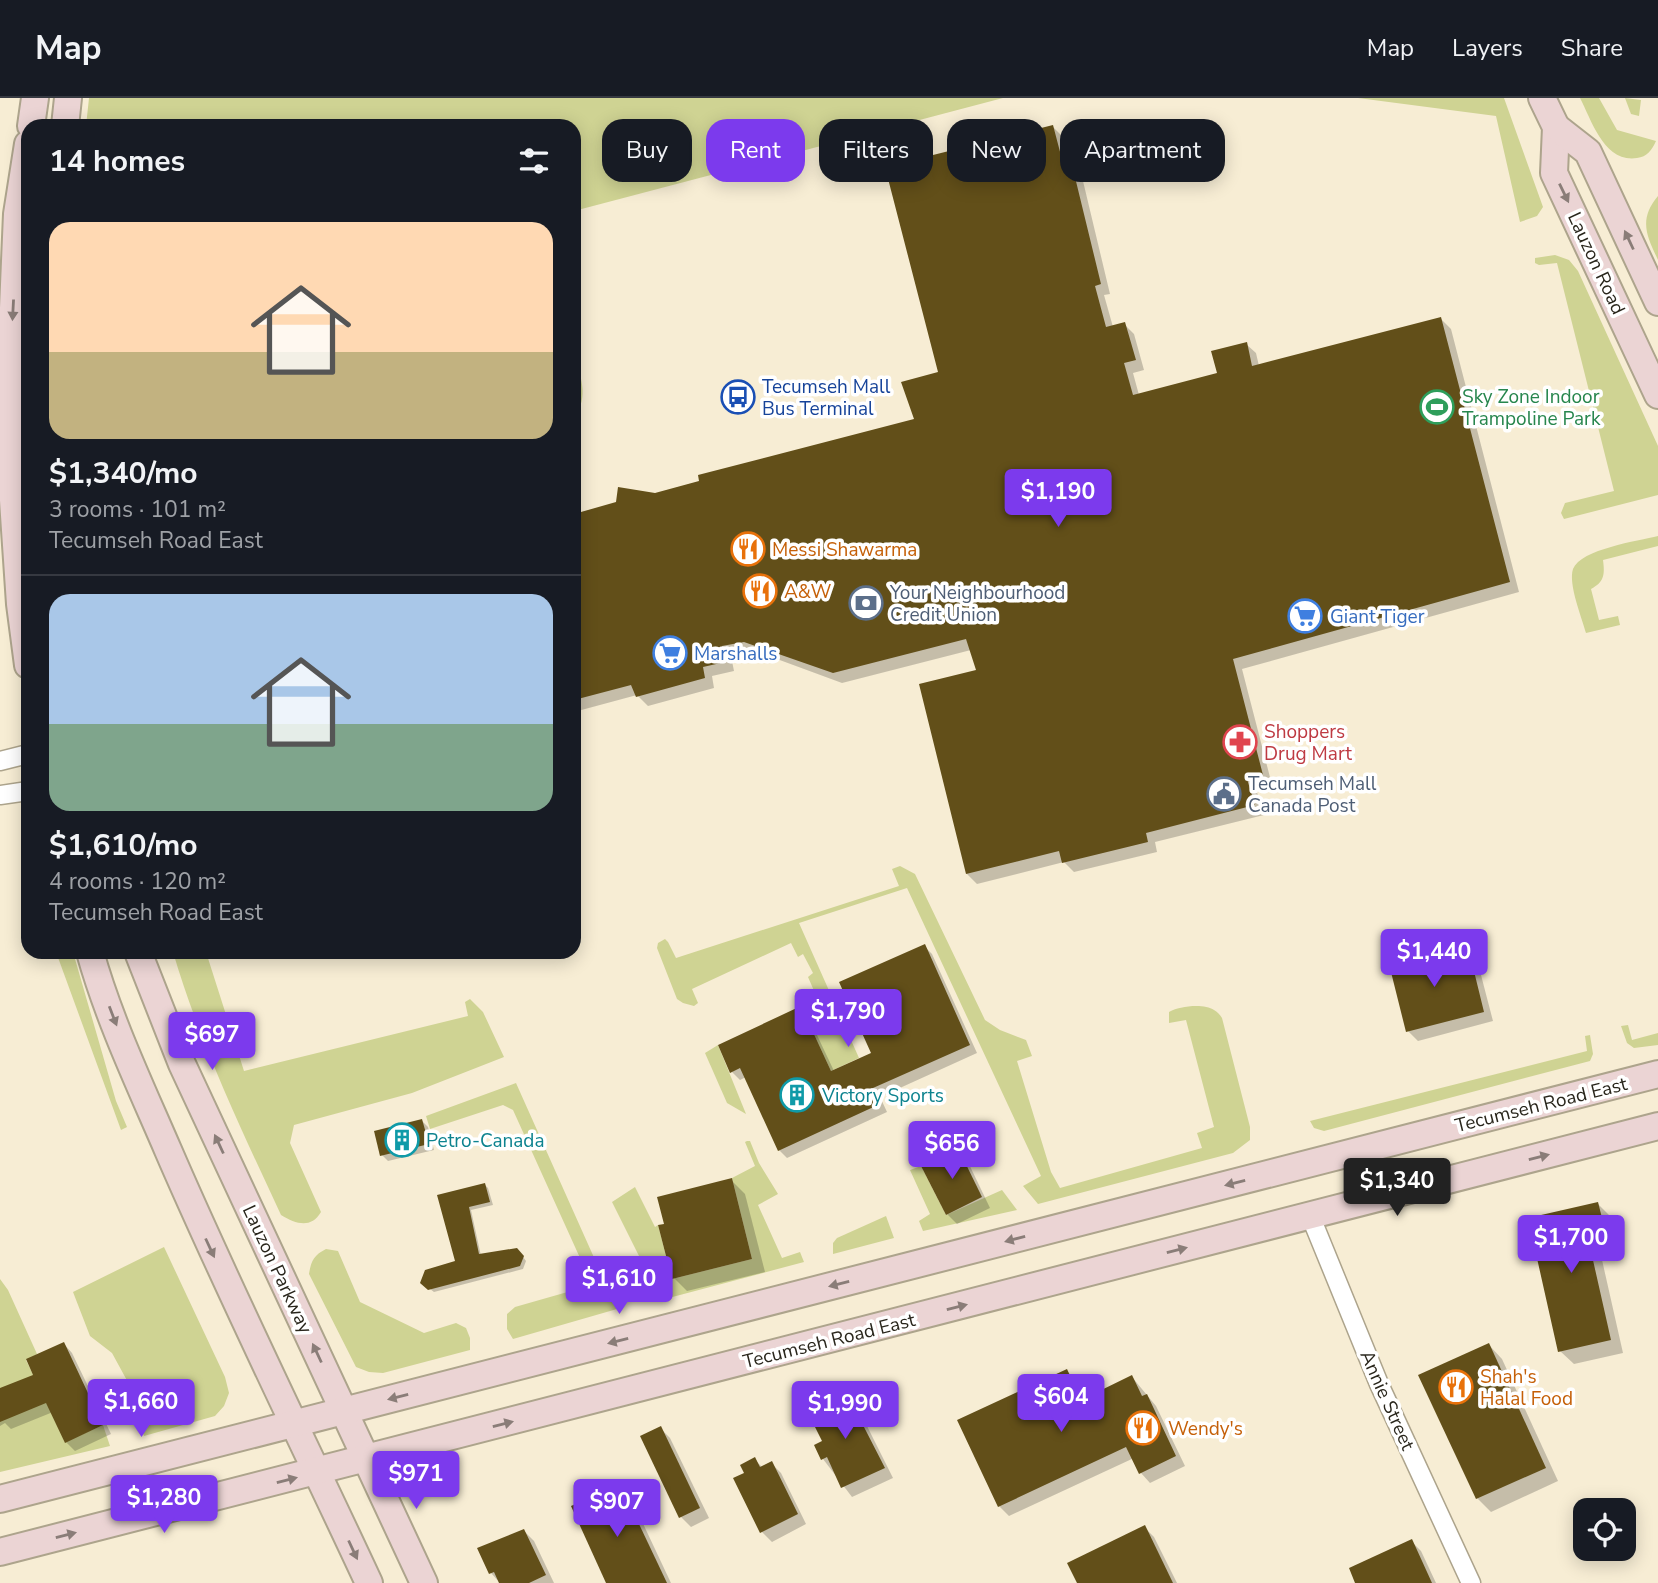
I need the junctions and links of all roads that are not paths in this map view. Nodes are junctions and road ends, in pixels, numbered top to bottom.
1 (35, 98) edge
2 (68, 98) edge
3 (1542, 98) edge
4 (32, 119) edge
5 (66, 119) edge
6 (1556, 127) junction
7 (21, 189) edge
8 (1658, 302) edge
9 (1658, 395) edge
10 (21, 612) edge
11 (21, 756) edge
12 (0, 761) edge
13 (21, 792) edge
14 (0, 795) edge
15 (92, 959) edge
16 (141, 959) edge
17 (1658, 1074) edge
18 (1658, 1126) edge
19 (1310, 1215) junction
20 (344, 1411) junction
21 (294, 1424) junction
22 (366, 1460) junction
23 (317, 1472) junction
24 (0, 1499) edge
25 (0, 1552) edge
26 (369, 1583) edge
27 (424, 1583) edge
28 (1471, 1583) edge

1 - 4 main road
2 - 5 main road
3 - 6 main road, Lauzon Road
8 -> 6 main road, Lauzon Road
6 -> 9 main road, Lauzon Road
7 -> 10 main road
11 - 12 street
13 - 14 street
15 -> 21 main road
20 -> 16 main road, Lauzon Parkway
17 -> 20 main road, Tecumseh Road East
19 -> 18 main road, Tecumseh Road East
22 -> 19 main road, Tecumseh Road East
19 - 28 street, Annie Street
20 - 21 main road, Tecumseh Road East
20 - 22 main road, Lauzon Parkway
21 - 23 main road
21 - 24 main road, Tecumseh Road East
22 - 23 main road, Tecumseh Road East
22 - 27 main road, Lauzon Parkway
25 -> 23 main road, Tecumseh Road East
23 -> 26 main road

